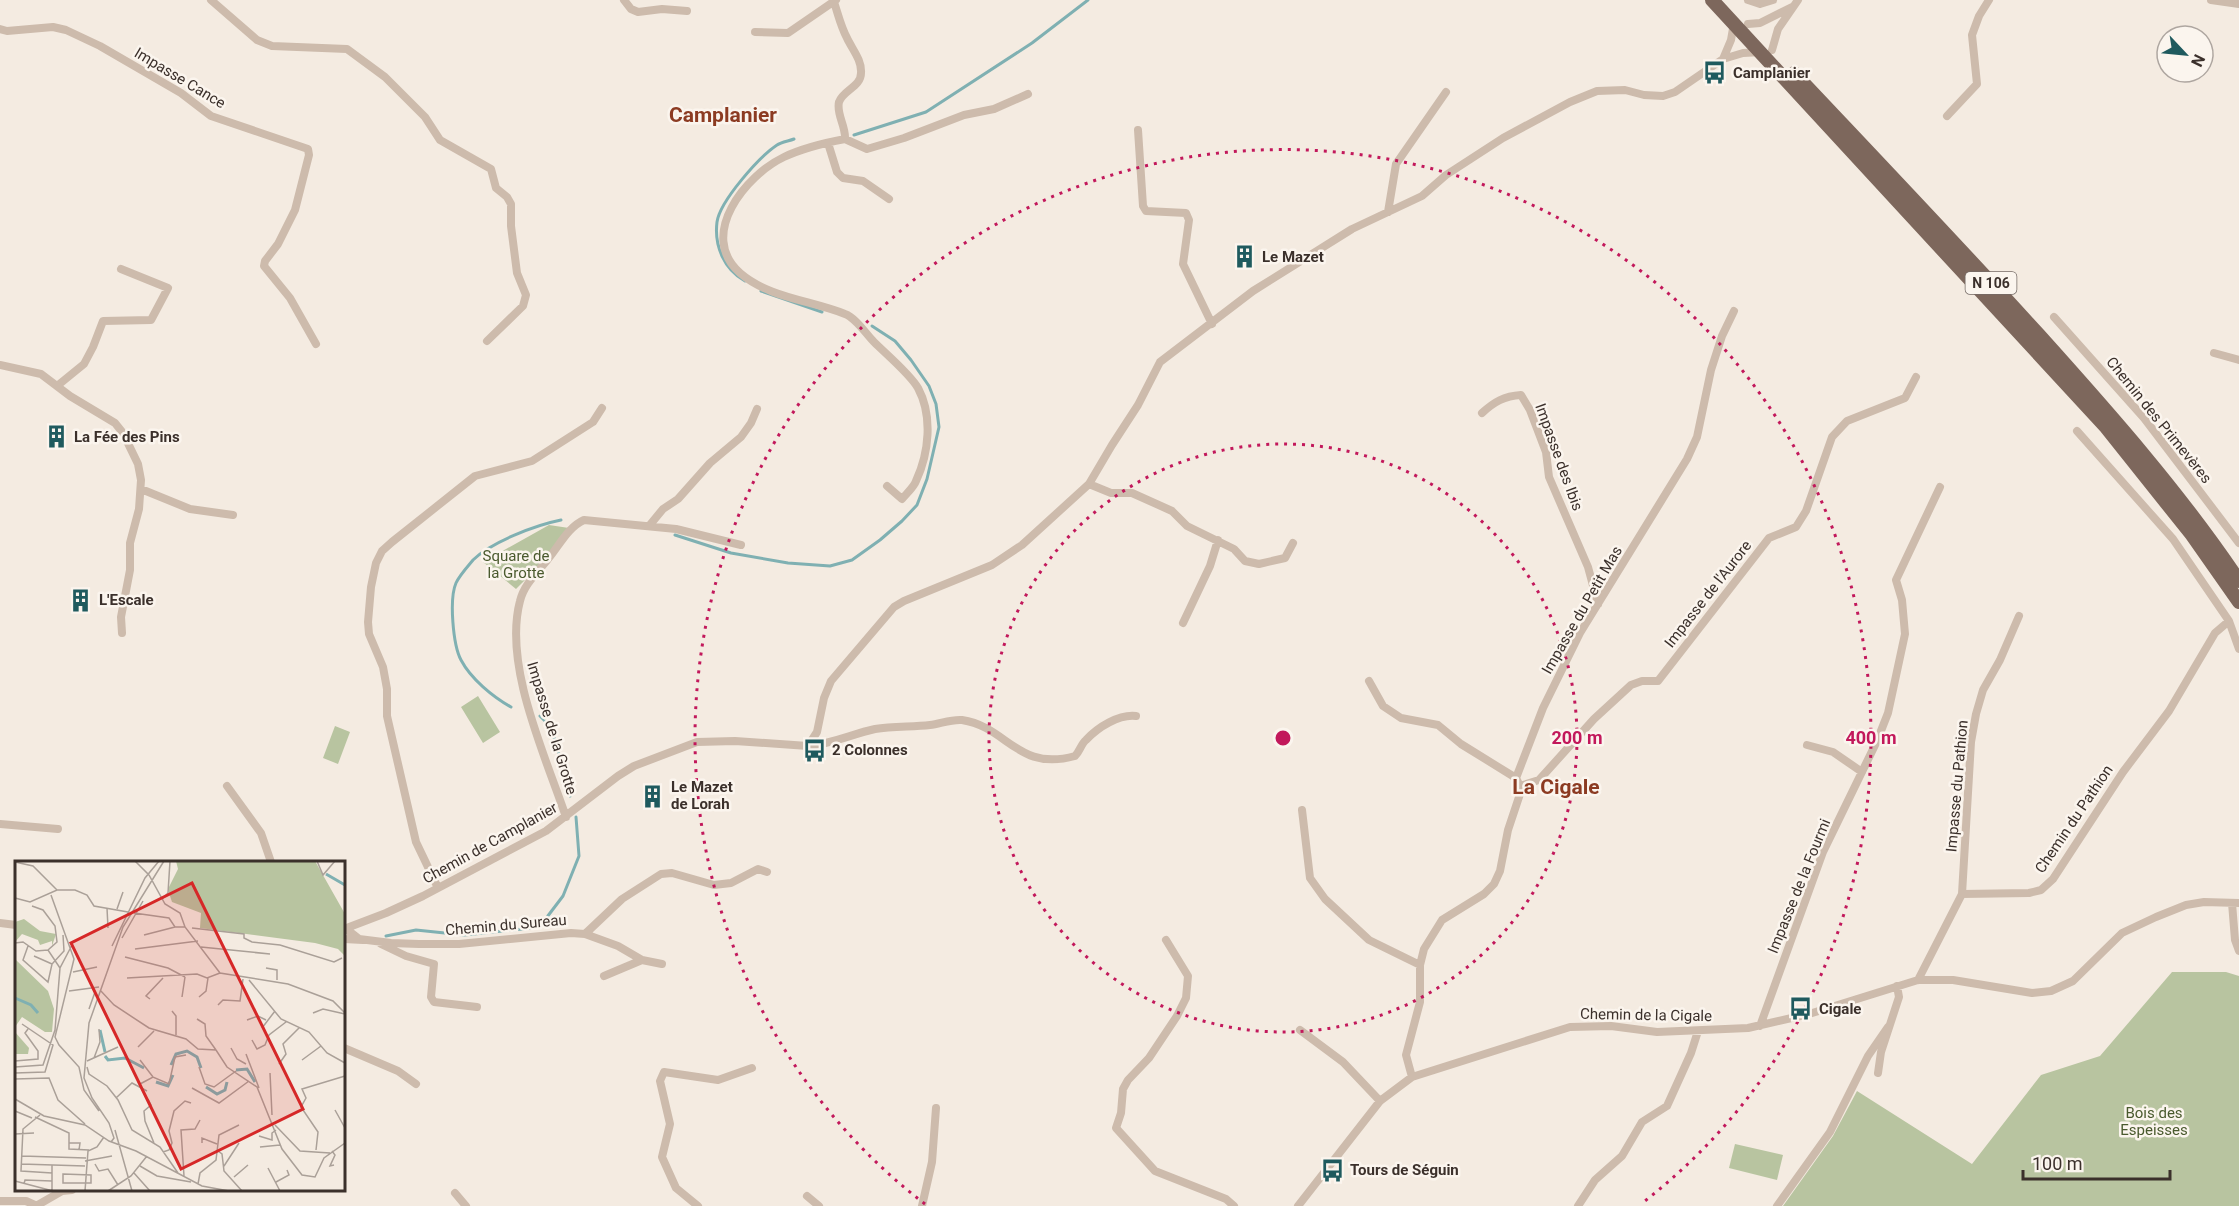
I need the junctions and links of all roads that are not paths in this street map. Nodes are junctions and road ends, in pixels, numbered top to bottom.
1 (211, 0) edge
2 (624, 0) edge
3 (1712, 0) edge
4 (1725, 0) edge
5 (1748, 0) edge
6 (1773, 0) edge
7 (1989, 0) edge
8 (2217, 0) edge
9 (835, 1) edge
10 (1797, 3) edge
11 (2239, 4) edge
12 (687, 11) dead end
13 (1741, 23) junction
14 (0, 29) edge
15 (754, 32) dead end
16 (1767, 51) junction
17 (1723, 59) junction
18 (1446, 92) dead end
19 (1028, 94) dead end
20 (1947, 116) dead end
21 (1138, 130) dead end
22 (845, 135) junction
23 (828, 142) junction
24 (889, 199) dead end
25 (1388, 212) junction
26 (121, 269) dead end
27 (1734, 311) dead end
28 (2054, 317) dead end
29 (1212, 324) junction
30 (487, 341) dead end
31 (316, 344) dead end
32 (2214, 353) dead end
33 (2239, 360) edge
34 (0, 365) edge
35 (1916, 377) dead end
36 (57, 386) junction
37 (602, 408) dead end
38 (757, 409) dead end
39 (1482, 413) dead end
40 (2078, 431) dead end
41 (1089, 484) junction
42 (887, 486) dead end
43 (1940, 487) dead end
44 (141, 489) junction
45 (233, 515) dead end
46 (649, 526) junction
47 (1218, 540) junction
48 (1293, 543) dead end
49 (2239, 543) edge
50 (741, 545) dead end
51 (2239, 581) edge
52 (2239, 602) edge
53 (1598, 604) junction
54 (2019, 616) dead end
55 (2229, 621) junction
56 (1183, 624) dead end
57 (122, 633) dead end
58 (2239, 649) edge
59 (1369, 681) dead end
60 (1136, 716) dead end
61 (1808, 745) dead end
62 (808, 746) junction
63 (1862, 772) junction
64 (1518, 782) junction
65 (227, 786) dead end
66 (1302, 810) dead end
67 (566, 817) junction
68 (0, 824) edge
69 (58, 829) dead end
70 (271, 861) edge
71 (767, 872) dead end
72 (438, 888) junction
73 (1962, 894) junction
74 (2236, 903) edge
75 (0, 923) edge
76 (359, 924) junction
77 (15, 926) edge
78 (345, 929) edge
79 (345, 930) edge
80 (585, 934) junction
81 (345, 939) edge
82 (371, 940) junction
83 (1166, 940) dead end
84 (2239, 951) edge
85 (642, 960) junction
86 (662, 964) dead end
87 (1420, 965) junction
88 (604, 976) dead end
89 (1918, 980) junction
90 (1897, 986) junction
91 (477, 1007) dead end
92 (1760, 1026) junction
93 (1888, 1027) junction
94 (1300, 1030) dead end
95 (1698, 1031) junction
96 (345, 1048) edge
97 (753, 1068) dead end
98 (1878, 1073) dead end
99 (1412, 1077) junction
100 (416, 1084) dead end
101 (1380, 1101) junction
102 (936, 1108) dead end
103 (62, 1191) edge
104 (455, 1193) dead end
105 (807, 1196) dead end
106 (0, 1201) edge
107 (37, 1206) edge
108 (466, 1206) edge
109 (698, 1206) edge
110 (819, 1206) edge
111 (922, 1206) edge
112 (1234, 1206) edge
113 (1298, 1206) edge
114 (1578, 1206) edge
115 (1777, 1206) edge

1 - 30 street
2 - 12 street
3 - 13 main road, N 106
4 - 13 main road, N 106
5 - 6 street
7 - 20 street
8 - 11 street
9 - 15 street
9 - 22 street
10 - 13 street
10 - 16 street
13 - 16 main road, N 106
13 - 17 street
14 - 31 street, Impasse Cance
16 - 17 street
16 - 51 main road, N 106
16 - 52 main road, N 106
17 - 25 street
18 - 25 street
19 - 22 street
21 - 29 street
22 - 23 street
23 - 24 street
23 - 42 street
25 - 29 street
26 - 36 street
27 - 53 street, Impasse du Petit Mas
28 - 49 street, Chemin des Primevères
29 - 41 street
32 - 33 street
34 - 36 street
35 - 64 street, Impasse de l'Aurore
36 - 44 street
37 - 72 street
38 - 46 street
39 - 53 street, Impasse des Ibis
40 - 55 street
41 - 47 street
41 - 62 street
43 - 63 street, Impasse de la Fourmi
44 - 45 street
44 - 57 street
46 - 50 street, Impasse de la Grotte
46 - 67 street, Impasse de la Grotte
47 - 48 street
47 - 56 street
53 - 64 street, Impasse du Petit Mas
54 - 73 street, Impasse du Pathion
55 - 58 street
55 - 73 street, Chemin du Pathion
59 - 64 street
60 - 62 street, Chemin de Camplanier
61 - 63 street
62 - 67 street, Chemin de Camplanier
63 - 92 street, Impasse de la Fourmi
64 - 87 street, Impasse du Petit Mas
65 - 70 street
66 - 87 street
67 - 72 street, Chemin de Camplanier
68 - 69 street
71 - 80 street
72 - 76 street, Chemin de Camplanier
73 - 89 street
74 - 84 street
74 - 89 street, Chemin de la Cigale
75 - 77 street
76 - 78 street, Chemin de Camplanier
76 - 82 street
79 - 82 street, Chemin du Sureau
80 - 82 street, Chemin du Sureau
80 - 85 street, Chemin du Sureau
81 - 82 street, Chemin du Sureau
82 - 91 street
83 - 112 street
85 - 86 street, Chemin du Sureau
85 - 88 street
87 - 99 street, Impasse du Petit Mas
89 - 90 street, Chemin de la Cigale
90 - 92 street, Chemin de la Cigale
90 - 93 street
92 - 95 street, Chemin de la Cigale
93 - 98 street
93 - 115 street
94 - 101 street
95 - 99 street, Chemin de la Cigale
95 - 114 street
96 - 100 street
97 - 109 street
99 - 101 street, Chemin de la Cigale
101 - 113 street, Chemin de la Cigale
102 - 111 street
103 - 107 street
104 - 108 street
105 - 110 street
106 - 107 street

